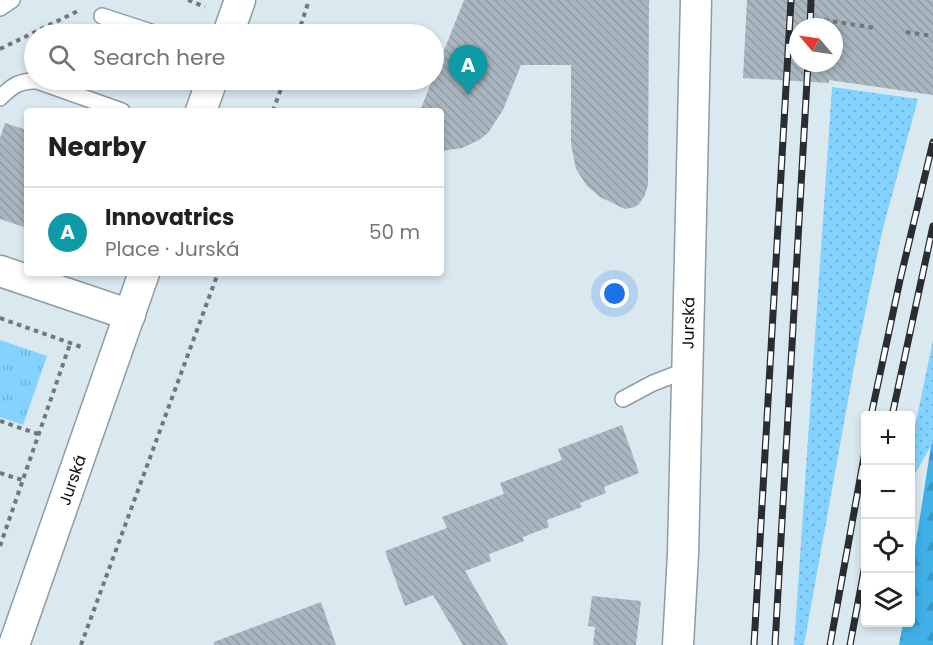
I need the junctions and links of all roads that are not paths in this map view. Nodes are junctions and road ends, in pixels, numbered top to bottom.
1 (12, 0) edge
2 (240, 0) edge
3 (696, 0) edge
4 (0, 8) edge
5 (102, 16) dead end
6 (126, 24) edge
7 (232, 24) edge
8 (24, 80) edge
9 (63, 90) edge
10 (208, 90) edge
11 (0, 98) edge
12 (114, 108) edge
13 (202, 108) edge
14 (0, 271) edge
15 (143, 276) edge
16 (130, 315) junction
17 (687, 370) junction
18 (623, 399) dead end
19 (14, 645) edge
20 (678, 645) edge

1 - 4 lane
2 - 7 street
3 - 17 street, Jurská
5 - 6 lane
8 - 11 lane
9 - 12 lane
10 - 13 street
14 - 16 street
15 - 16 street, Jurská
16 - 19 street, Jurská
17 - 18 lane
17 - 20 street, Jurská

